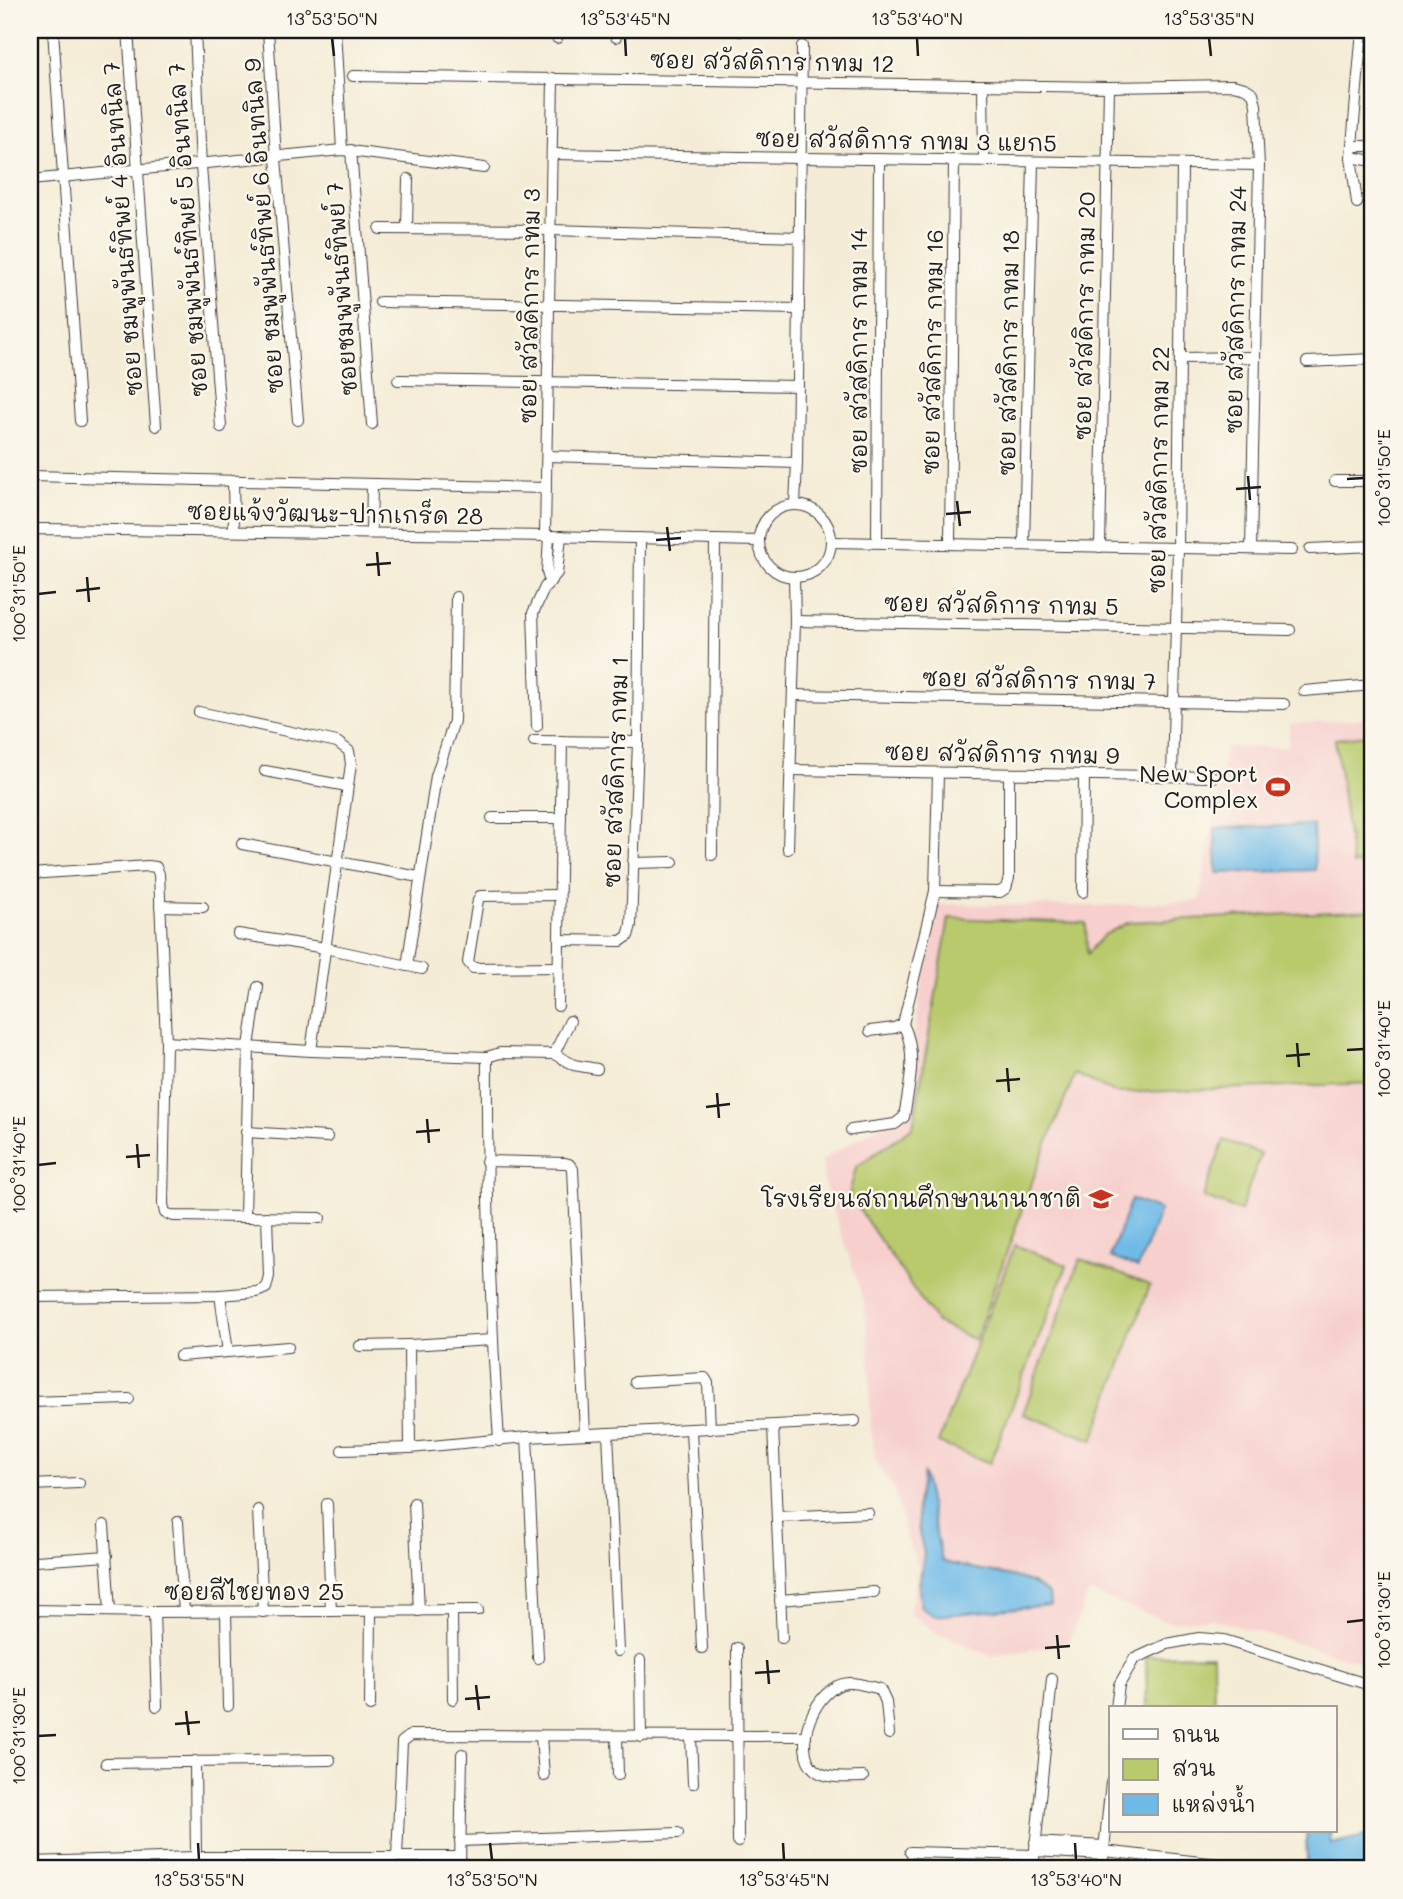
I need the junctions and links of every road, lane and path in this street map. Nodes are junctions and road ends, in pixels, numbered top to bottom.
1 (53, 30) edge
2 (128, 30) edge
3 (195, 30) edge
4 (268, 30) edge
5 (335, 30) edge
6 (1362, 30) edge
7 (802, 46) dead end
8 (352, 76) dead end
9 (553, 78) junction
10 (801, 82) junction
11 (983, 85) junction
12 (1233, 85) joint
13 (1109, 87) junction
14 (1373, 146) edge
15 (347, 150) junction
16 (1351, 152) junction
17 (552, 154) junction
18 (276, 158) junction
19 (800, 158) junction
20 (879, 159) junction
21 (954, 160) junction
22 (984, 160) junction
23 (1373, 161) edge
24 (1033, 162) junction
25 (1107, 163) junction
26 (1182, 164) junction
27 (1259, 165) junction
28 (201, 166) junction
29 (484, 168) dead end
30 (136, 171) junction
31 (63, 178) junction
32 (408, 179) dead end
33 (30, 180) edge
34 (1357, 202) dead end
35 (380, 229) dead end
36 (407, 229) junction
37 (551, 230) junction
38 (800, 237) junction
39 (380, 302) dead end
40 (549, 306) junction
41 (799, 309) junction
42 (1254, 357) junction
43 (1180, 358) junction
44 (1373, 359) edge
45 (1307, 362) dead end
46 (398, 380) dead end
47 (548, 381) junction
48 (798, 387) junction
49 (298, 420) dead end
50 (80, 421) dead end
51 (372, 424) dead end
52 (156, 426) dead end
53 (221, 427) dead end
54 (547, 456) junction
55 (797, 463) junction
56 (30, 476) edge
57 (233, 480) junction
58 (1335, 481) dead end
59 (1373, 481) edge
60 (372, 484) junction
61 (546, 488) junction
62 (795, 504) junction
63 (30, 530) edge
64 (234, 531) junction
65 (371, 533) junction
66 (547, 536) junction
67 (561, 536) junction
68 (640, 538) junction
69 (715, 540) junction
70 (758, 541) junction
71 (831, 542) junction
72 (877, 542) junction
73 (950, 544) junction
74 (1024, 545) junction
75 (1373, 546) edge
76 (1100, 547) junction
77 (1178, 548) junction
78 (1251, 549) junction
79 (1310, 549) dead end
80 (1292, 550) dead end
81 (794, 578) junction
82 (550, 582) junction
83 (456, 597) dead end
84 (795, 621) junction
85 (1176, 627) junction
86 (1290, 630) dead end
87 (1373, 685) edge
88 (1304, 691) dead end
89 (793, 695) junction
90 (1174, 702) junction
91 (1284, 704) dead end
92 (199, 712) dead end
93 (537, 726) dead end
94 (534, 741) dead end
95 (562, 741) junction
96 (638, 742) junction
97 (790, 770) junction
98 (265, 771) dead end
99 (937, 772) junction
100 (1009, 774) junction
101 (1084, 775) junction
102 (1172, 776) junction
103 (1214, 777) dead end
104 (348, 786) junction
105 (492, 818) dead end
106 (561, 818) junction
107 (242, 845) dead end
108 (788, 849) dead end
109 (712, 855) dead end
110 (337, 862) junction
111 (673, 862) dead end
112 (633, 863) junction
113 (30, 874) edge
114 (419, 877) junction
115 (935, 891) junction
116 (1083, 892) dead end
117 (559, 895) junction
118 (160, 906) junction
119 (203, 907) dead end
120 (239, 934) dead end
121 (559, 940) junction
122 (325, 948) junction
123 (407, 966) junction
124 (558, 967) junction
125 (422, 969) dead end
126 (258, 987) dead end
127 (558, 1006) dead end
128 (569, 1021) dead end
129 (903, 1024) junction
130 (870, 1031) dead end
131 (166, 1042) junction
132 (249, 1046) junction
133 (311, 1051) junction
134 (554, 1054) junction
135 (487, 1057) junction
136 (597, 1069) dead end
137 (851, 1130) dead end
138 (246, 1132) junction
139 (327, 1137) dead end
140 (486, 1161) junction
141 (245, 1216) junction
142 (267, 1217) junction
143 (320, 1218) dead end
144 (220, 1295) junction
145 (30, 1297) edge
146 (492, 1340) junction
147 (360, 1346) dead end
148 (409, 1346) junction
149 (288, 1347) dead end
150 (228, 1352) junction
151 (180, 1356) dead end
152 (635, 1382) dead end
153 (129, 1399) dead end
154 (30, 1402) edge
155 (855, 1421) dead end
156 (773, 1426) junction
157 (710, 1429) junction
158 (691, 1430) junction
159 (608, 1433) junction
160 (585, 1434) junction
161 (527, 1437) junction
162 (499, 1441) junction
163 (410, 1448) junction
164 (342, 1450) dead end
165 (79, 1483) dead end
166 (30, 1485) edge
167 (414, 1503) dead end
168 (327, 1504) dead end
169 (258, 1510) dead end
170 (868, 1513) dead end
171 (777, 1517) junction
172 (178, 1522) dead end
173 (104, 1525) dead end
174 (107, 1556) junction
175 (36, 1561) dead end
176 (874, 1592) dead end
177 (780, 1600) junction
178 (478, 1609) dead end
179 (30, 1610) edge
180 (110, 1611) junction
181 (331, 1611) junction
182 (371, 1611) junction
183 (419, 1611) junction
184 (452, 1611) junction
185 (154, 1612) junction
186 (184, 1612) junction
187 (226, 1612) junction
188 (262, 1612) junction
189 (782, 1638) dead end
190 (702, 1648) dead end
191 (737, 1648) dead end
192 (618, 1651) dead end
193 (538, 1658) dead end
194 (640, 1660) dead end
195 (1052, 1679) dead end
196 (1373, 1686) edge
197 (453, 1699) dead end
198 (156, 1706) dead end
199 (228, 1706) dead end
200 (370, 1706) dead end
201 (1116, 1706) edge
202 (889, 1734) dead end
203 (541, 1736) junction
204 (806, 1736) junction
205 (617, 1737) junction
206 (641, 1737) junction
207 (691, 1737) junction
208 (737, 1737) junction
209 (462, 1755) dead end
210 (195, 1760) junction
211 (330, 1760) dead end
212 (106, 1763) dead end
213 (618, 1775) dead end
214 (544, 1776) dead end
215 (863, 1777) dead end
216 (693, 1783) dead end
217 (1109, 1802) edge
218 (678, 1833) dead end
219 (460, 1841) junction
220 (737, 1842) dead end
221 (1035, 1849) junction
222 (1104, 1851) junction
223 (910, 1852) dead end
224 (196, 1857) junction
225 (397, 1857) junction
226 (460, 1857) junction
227 (30, 1862) edge
228 (97, 1864) edge
229 (460, 1869) edge
230 (1033, 1869) edge
231 (1102, 1869) edge
232 (1262, 1869) edge

1 - 31 street
2 - 30 street, ซอย ชมพูพันธ์ทิพย์ 4 อินทนิล 7
3 - 28 street, ซอย ชมพูพันธ์ทิพย์ 5 อินทนิล 7
4 - 18 street, ซอย ชมพูพันธ์ทิพย์ 6 อินทนิล 9
5 - 15 street, ซอยชมพูพันธ์ทิพย์ 7
6 - 16 street
7 - 10 street
8 - 9 street, ซอย สวัสดิการ กทม 12
9 - 10 street, ซอย สวัสดิการ กทม 12
9 - 17 street, ซอย สวัสดิการ กทม 3
10 - 11 street, ซอย สวัสดิการ กทม 12
10 - 19 street
11 - 13 street, ซอย สวัสดิการ กทม 12
11 - 22 street
12 - 13 street, ซอย สวัสดิการ กทม 12
12 - 27 street, ซอย สวัสดิการ กทม 24
13 - 25 street, ซอย สวัสดิการ กทม 20
14 - 16 street
15 - 18 street
15 - 29 street
15 - 51 street, ซอยชมพูพันธ์ทิพย์ 7
16 - 23 street
16 - 34 street
17 - 19 street, ซอย สวัสดิการ กทม 3 แยก5
17 - 37 street, ซอย สวัสดิการ กทม 3
18 - 28 street
18 - 49 street, ซอย ชมพูพันธ์ทิพย์ 6 อินทนิล 9
19 - 20 street, ซอย สวัสดิการ กทม 3 แยก5
19 - 38 street
20 - 21 street, ซอย สวัสดิการ กทม 3 แยก5
20 - 72 street, ซอย สวัสดิการ กทม 14
21 - 22 street, ซอย สวัสดิการ กทม 3 แยก5
21 - 73 street, ซอย สวัสดิการ กทม 16
22 - 24 street, ซอย สวัสดิการ กทม 3 แยก5
24 - 25 street, ซอย สวัสดิการ กทม 3 แยก5
24 - 74 street, ซอย สวัสดิการ กทม 18
25 - 26 street, ซอย สวัสดิการ กทม 3 แยก5
25 - 76 street, ซอย สวัสดิการ กทม 20
26 - 27 street, ซอย สวัสดิการ กทม 3 แยก5
26 - 43 street, ซอย สวัสดิการ กทม 22
27 - 42 street, ซอย สวัสดิการ กทม 24
28 - 30 street
28 - 53 street, ซอย ชมพูพันธ์ทิพย์ 5 อินทนิล 7
30 - 31 street
30 - 52 street, ซอย ชมพูพันธ์ทิพย์ 4 อินทนิล 7
31 - 33 street
31 - 50 street
32 - 36 street
35 - 36 street
36 - 37 street
37 - 38 street
37 - 40 street, ซอย สวัสดิการ กทม 3
38 - 41 street
39 - 40 street
40 - 41 street
40 - 47 street, ซอย สวัสดิการ กทม 3
41 - 48 street
42 - 43 street
42 - 78 street, ซอย สวัสดิการ กทม 24
43 - 77 street, ซอย สวัสดิการ กทม 22
44 - 45 street
46 - 47 street
47 - 48 street
47 - 54 street, ซอย สวัสดิการ กทม 3
48 - 55 street
54 - 55 street
54 - 61 street, ซอย สวัสดิการ กทม 3
55 - 62 street
56 - 57 street
57 - 60 street
57 - 64 street
58 - 59 street
60 - 61 street
60 - 65 street
61 - 66 street, ซอย สวัสดิการ กทม 3
62 - 70 street
62 - 71 street
63 - 64 street, ซอยแจ้งวัฒนะ-ปากเกร็ด 28
64 - 65 street, ซอยแจ้งวัฒนะ-ปากเกร็ด 28
65 - 66 street, ซอยแจ้งวัฒนะ-ปากเกร็ด 28
66 - 67 street, ซอยแจ้งวัฒนะ-ปากเกร็ด 28
66 - 82 street, ซอย สวัสดิการ กทม 3
67 - 68 street, ซอยแจ้งวัฒนะ-ปากเกร็ด 28
67 - 82 street
68 - 69 street, ซอยแจ้งวัฒนะ-ปากเกร็ด 28
68 - 96 street, ซอย สวัสดิการ กทม 1
69 - 70 street, ซอยแจ้งวัฒนะ-ปากเกร็ด 28
69 - 109 street
70 - 81 street
71 - 72 street
71 - 81 street
72 - 73 street
73 - 74 street
74 - 76 street
75 - 79 street
76 - 77 street
77 - 78 street
77 - 85 street, ซอย สวัสดิการ กทม 22
78 - 80 street
81 - 84 street
82 - 93 street
83 - 114 street
84 - 85 street, ซอย สวัสดิการ กทม 5
84 - 89 street
85 - 86 street, ซอย สวัสดิการ กทม 5
85 - 90 street, ซอย สวัสดิการ กทม 22
87 - 88 street
89 - 90 street, ซอย สวัสดิการ กทม 7
89 - 97 street
90 - 91 street, ซอย สวัสดิการ กทม 7
90 - 102 street, ซอย สวัสดิการ กทม 22
92 - 104 street
94 - 95 street
95 - 96 street
95 - 106 street
96 - 112 street, ซอย สวัสดิการ กทม 1
97 - 99 street, ซอย สวัสดิการ กทม 9
97 - 108 street
98 - 104 street
99 - 100 street, ซอย สวัสดิการ กทม 9
99 - 115 street
100 - 101 street, ซอย สวัสดิการ กทม 9
100 - 115 street
101 - 102 street, ซอย สวัสดิการ กทม 9
101 - 116 street
102 - 103 street, ซอย สวัสดิการ กทม 9
104 - 110 street
105 - 106 street
106 - 117 street
107 - 110 street
110 - 114 street
110 - 122 street
111 - 112 street
112 - 121 street, ซอย สวัสดิการ กทม 1
113 - 118 street
114 - 123 street
115 - 129 street
117 - 121 street
117 - 124 street
118 - 119 street
118 - 131 street
120 - 122 street
121 - 124 street
122 - 123 street
122 - 133 street
123 - 125 street
124 - 127 street
126 - 132 street
128 - 134 street
129 - 130 street
129 - 137 street
131 - 132 street
131 - 141 street
132 - 133 street
132 - 138 street
133 - 135 street
134 - 135 street
134 - 136 street
135 - 140 street
138 - 139 street
138 - 141 street
140 - 146 street
140 - 160 street
141 - 142 street
142 - 143 street
142 - 144 street
144 - 145 street
144 - 150 street
146 - 148 street
146 - 162 street
147 - 148 street
148 - 163 street
149 - 150 street
150 - 151 street
152 - 157 street
153 - 154 street
155 - 156 street
156 - 157 street
156 - 171 street
157 - 158 street
158 - 159 street
158 - 190 street
159 - 160 street
159 - 192 street
160 - 161 street
161 - 162 street
161 - 193 street
162 - 163 street
163 - 164 street
165 - 166 street
167 - 183 street
168 - 181 street
169 - 188 street
170 - 171 street
171 - 177 street
172 - 186 street
173 - 174 street
174 - 175 street
174 - 180 street
176 - 177 street
177 - 189 street
178 - 184 street, ซอยสีไชยทอง 25
179 - 180 street, ซอยสีไชยทอง 25
180 - 185 street, ซอยสีไชยทอง 25
181 - 182 street, ซอยสีไชยทอง 25
181 - 188 street, ซอยสีไชยทอง 25
182 - 183 street, ซอยสีไชยทอง 25
182 - 200 street
183 - 184 street, ซอยสีไชยทอง 25
184 - 197 street
185 - 186 street, ซอยสีไชยทอง 25
185 - 198 street
186 - 187 street, ซอยสีไชยทอง 25
187 - 188 street, ซอยสีไชยทอง 25
187 - 199 street
191 - 208 street
194 - 206 street
195 - 221 street
196 - 201 street
202 - 204 street
203 - 205 street
203 - 214 street
203 - 225 street
204 - 208 street
204 - 215 street
205 - 206 street
205 - 213 street
206 - 207 street
207 - 208 street
207 - 216 street
208 - 220 street
209 - 219 street
210 - 211 street
210 - 212 street
210 - 224 street
217 - 222 street
218 - 219 street
219 - 226 street
221 - 222 street
221 - 223 street
221 - 230 street
222 - 231 street
222 - 232 street
224 - 225 street
224 - 228 street
225 - 226 street
226 - 229 street
227 - 228 street

